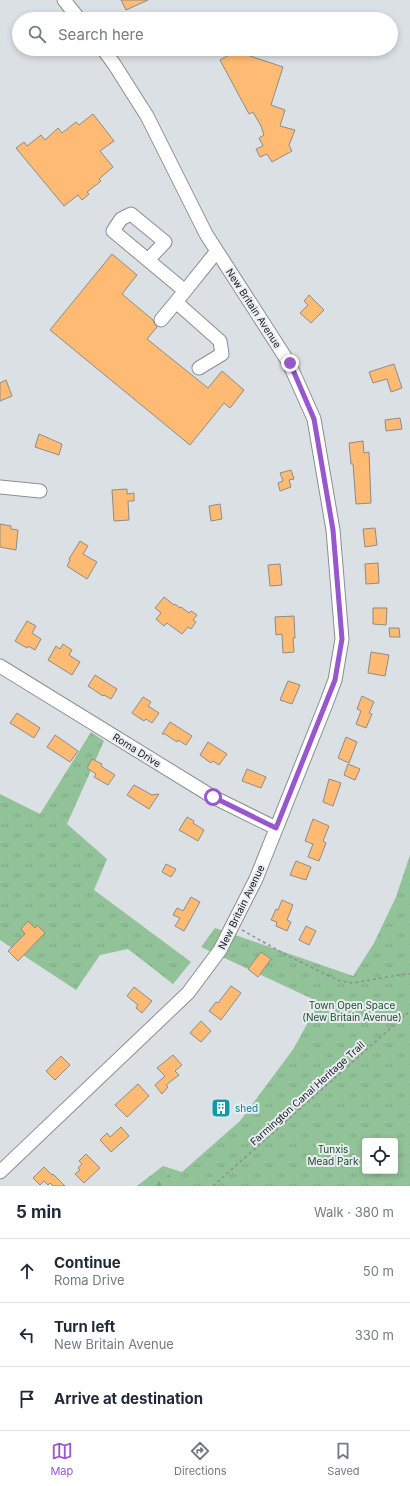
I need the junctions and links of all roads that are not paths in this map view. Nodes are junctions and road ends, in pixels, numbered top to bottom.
1 (64, 0) edge
2 (73, 12) edge
3 (108, 56) edge
4 (217, 251) junction
5 (148, 260) dead end
6 (185, 291) junction
7 (176, 302) junction
8 (161, 320) dead end
9 (199, 368) dead end
10 (0, 487) edge
11 (40, 491) dead end
12 (0, 666) edge
13 (276, 828) junction
14 (0, 1172) edge

1 - 2 street
3 - 4 street, New Britain Avenue
4 - 6 street
4 - 13 street, New Britain Avenue
5 - 6 street
6 - 7 street
7 - 8 street
7 - 9 street
10 - 11 street
12 - 13 street, Roma Drive
13 - 14 street, New Britain Avenue

